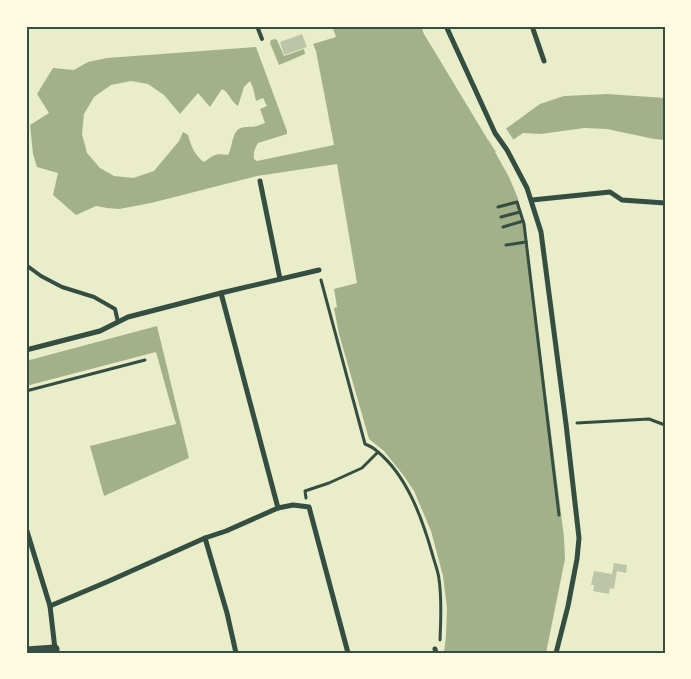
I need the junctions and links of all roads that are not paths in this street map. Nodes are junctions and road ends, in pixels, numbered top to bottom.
1 (257, 26) edge
2 (446, 26) edge
3 (532, 26) edge
4 (262, 39) dead end
5 (544, 61) dead end
6 (260, 181) dead end
7 (532, 200) junction
8 (665, 203) edge
9 (26, 265) edge
10 (319, 270) road end
11 (280, 280) junction
12 (221, 293) junction
13 (118, 322) junction
14 (26, 350) edge
15 (278, 508) junction
16 (26, 528) edge
17 (205, 538) junction
18 (50, 606) junction
19 (26, 651) edge
20 (55, 651) edge
21 (236, 653) edge
22 (348, 653) edge
23 (556, 653) edge

1 - 4 lane
2 - 7 street
3 - 5 street
6 - 11 street
7 - 8 street
7 - 23 street
9 - 13 lane
10 - 11 street
11 - 12 street
12 - 13 street
12 - 15 street
13 - 14 street
15 - 17 street
15 - 22 street
16 - 18 street
17 - 18 street
17 - 21 street
18 - 20 street
19 - 20 street

